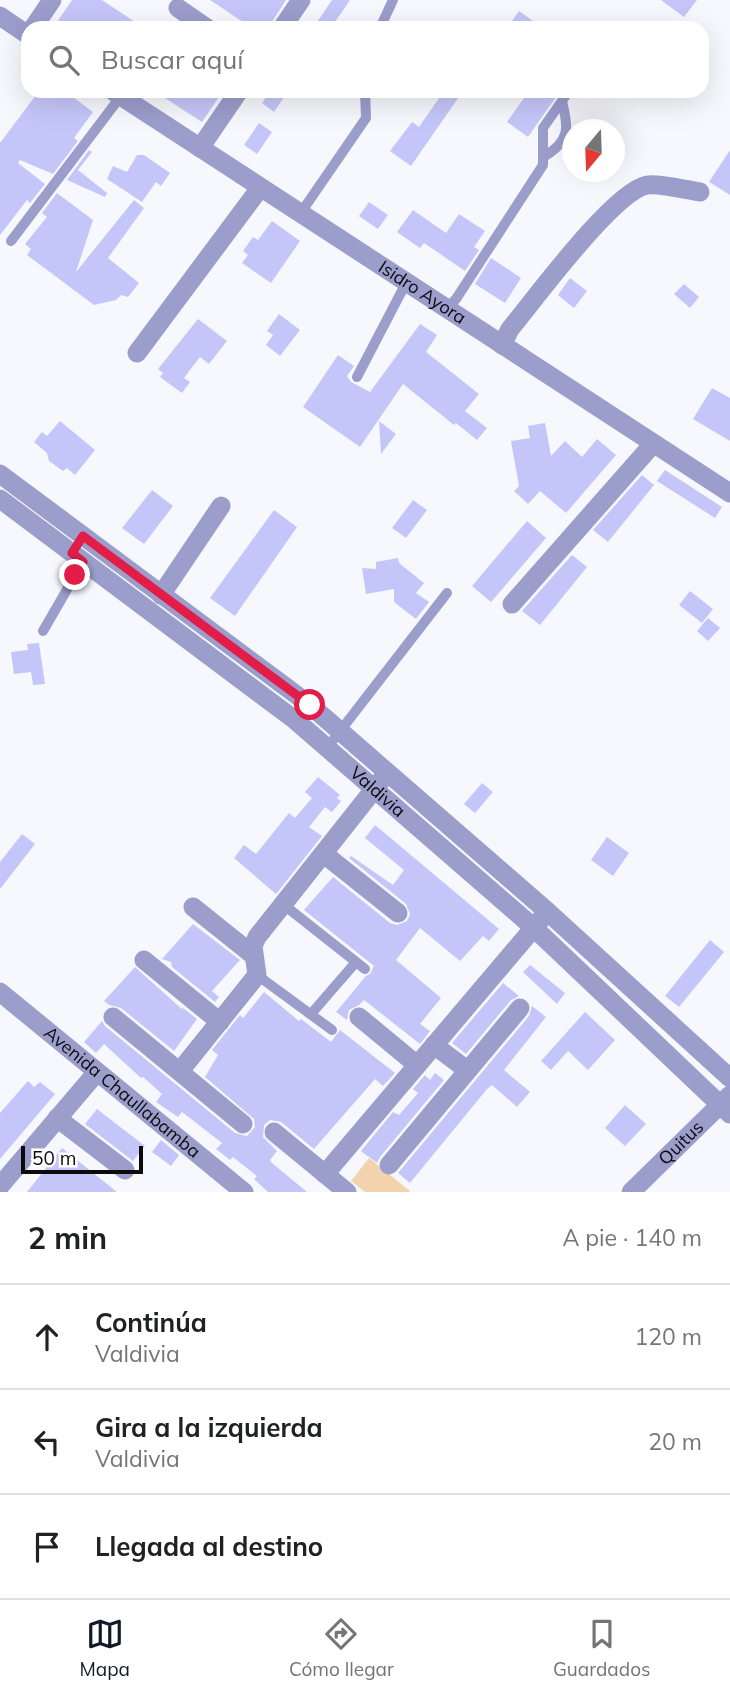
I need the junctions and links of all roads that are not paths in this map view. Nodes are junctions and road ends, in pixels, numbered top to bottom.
1 (52, 0) edge
2 (301, 0) edge
3 (393, 0) edge
4 (169, 4) edge
5 (0, 16) edge
6 (38, 21) edge
7 (196, 21) edge
8 (287, 21) edge
9 (383, 21) edge
10 (21, 30) edge
11 (113, 98) edge
12 (125, 98) edge
13 (234, 98) edge
14 (365, 98) edge
15 (564, 98) edge
16 (562, 101) junction
17 (200, 148) junction
18 (545, 156) junction
19 (260, 188) junction
20 (701, 192) dead end
21 (300, 214) junction
22 (11, 241) dead end
23 (406, 283) junction
24 (446, 309) junction
25 (502, 345) junction
26 (137, 353) dead end
27 (357, 377) dead end
28 (653, 443) junction
29 (0, 474) edge
30 (730, 494) edge
31 (0, 499) edge
32 (221, 506) dead end
33 (83, 536) junction
34 (78, 557) junction
35 (447, 593) dead end
36 (162, 595) junction
37 (512, 604) dead end
38 (43, 631) dead end
39 (341, 732) junction
40 (327, 748) junction
41 (388, 772) junction
42 (375, 788) junction
43 (324, 854) junction
44 (284, 905) junction
45 (193, 907) dead end
46 (548, 912) junction
47 (398, 913) dead end
48 (533, 927) junction
49 (253, 955) junction
50 (144, 960) dead end
51 (356, 962) junction
52 (365, 969) dead end
53 (257, 975) junction
54 (0, 992) edge
55 (520, 1008) dead end
56 (311, 1014) junction
57 (113, 1017) dead end
58 (359, 1017) dead end
59 (664, 1020) junction
60 (219, 1022) junction
61 (332, 1030) dead end
62 (649, 1036) junction
63 (434, 1045) junction
64 (417, 1065) junction
65 (467, 1070) junction
66 (180, 1071) junction
67 (97, 1072) junction
68 (730, 1078) edge
69 (727, 1105) edge
70 (57, 1118) junction
71 (243, 1124) dead end
72 (274, 1132) dead end
73 (389, 1165) dead end
74 (125, 1170) dead end
75 (325, 1174) junction
76 (0, 1186) edge
77 (8, 1192) edge
78 (244, 1192) edge
79 (347, 1192) edge
80 (631, 1192) edge

1 - 6 street
2 - 8 street
3 - 9 lane
4 - 7 street
5 - 10 street
11 - 22 lane
12 - 17 street, Isidro Ayora
13 - 17 street
14 - 21 lane
15 - 16 lane
16 - 18 lane
16 - 18 lane
17 - 19 street, Isidro Ayora
18 - 24 lane
19 - 21 street, Isidro Ayora
19 - 26 street
20 - 25 street
21 - 23 street, Isidro Ayora
23 - 24 street, Isidro Ayora
23 - 27 lane
24 - 25 street, Isidro Ayora
25 - 28 street, Isidro Ayora
28 - 30 street, Isidro Ayora
28 - 37 street
29 - 33 street, Valdivia
31 - 34 street, Valdivia
32 - 36 street
33 - 34 street
33 - 36 street, Valdivia
34 - 38 lane
34 - 40 street, Valdivia
35 - 39 lane
36 - 39 street, Valdivia
39 - 40 lane
39 - 41 street, Valdivia
40 - 42 street, Valdivia
41 - 42 street
41 - 46 street, Valdivia
42 - 43 street
42 - 48 street, Valdivia
43 - 44 street
43 - 47 street
44 - 49 street
44 - 51 lane
45 - 49 street
46 - 48 street
46 - 59 street, Valdivia
48 - 62 street, Valdivia
48 - 63 street
49 - 53 street
50 - 60 street
51 - 52 lane
51 - 56 lane
53 - 56 lane
53 - 60 street
54 - 67 street, Avenida Chaullabamba
55 - 65 street
56 - 61 lane
57 - 66 street
58 - 64 street
59 - 62 street
59 - 68 street, Valdivia
60 - 66 street
62 - 69 street, Valdivia
63 - 64 street
63 - 65 street
64 - 75 street
65 - 73 street
66 - 71 street
67 - 70 street
67 - 78 street, Avenida Chaullabamba
69 - 80 street, Quitus
70 - 74 street
70 - 76 street
72 - 75 street
75 - 79 street
76 - 77 street

